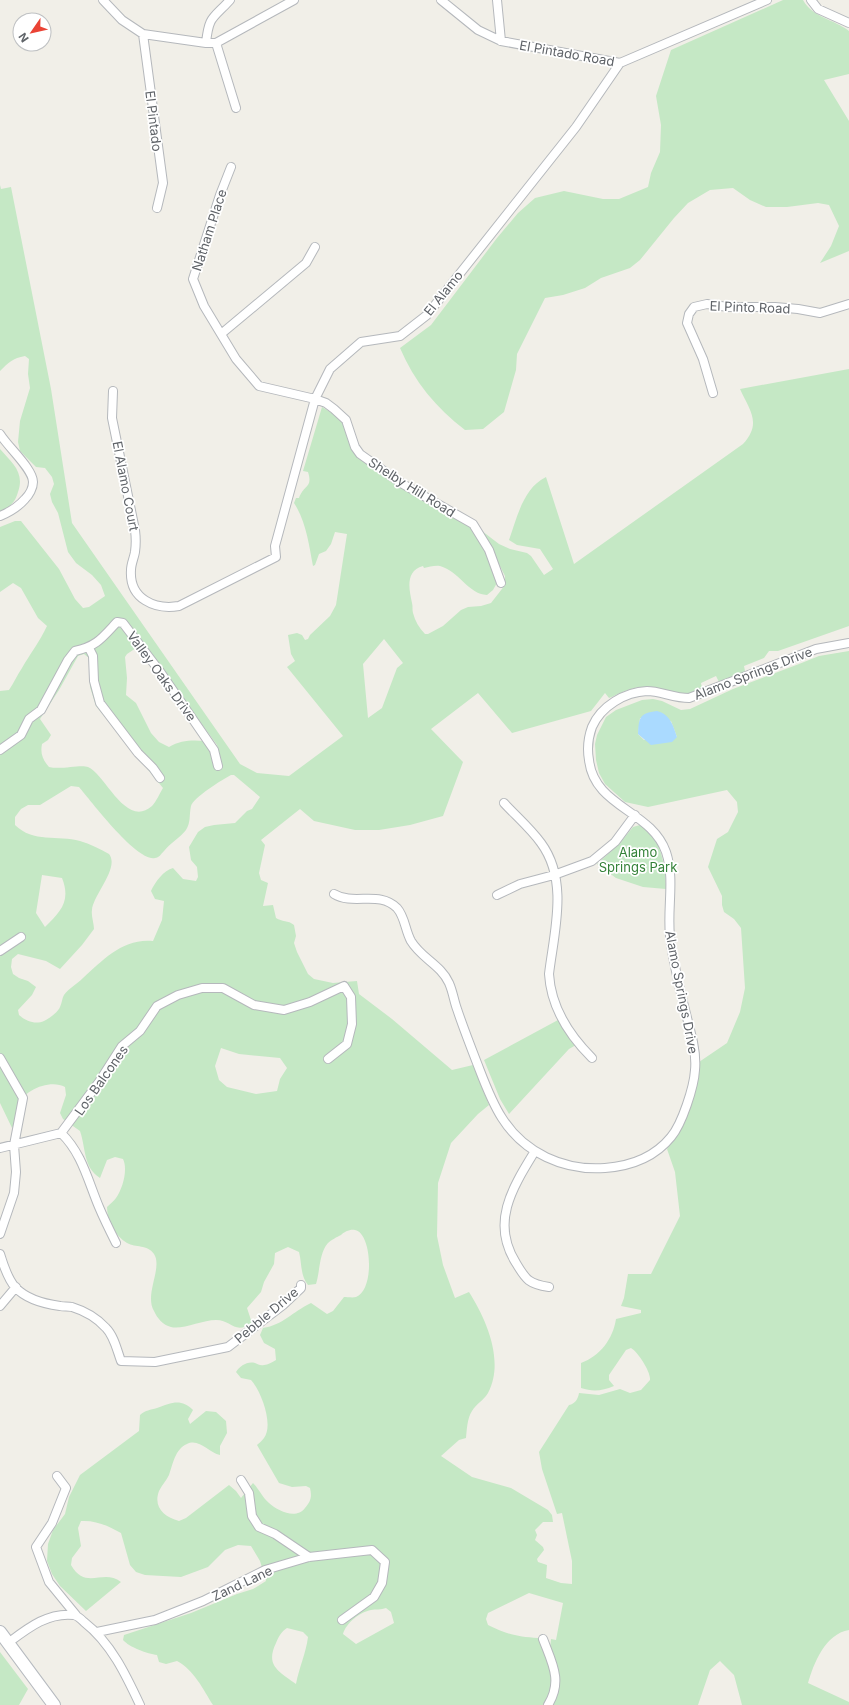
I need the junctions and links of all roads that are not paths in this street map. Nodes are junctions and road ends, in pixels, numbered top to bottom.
1 (103, 0) edge
2 (230, 0) edge
3 (294, 0) edge
4 (441, 0) edge
5 (497, 0) edge
6 (767, 0) edge
7 (811, 0) edge
8 (849, 23) edge
9 (143, 34) junction
10 (501, 42) junction
11 (216, 43) junction
12 (206, 44) junction
13 (620, 63) junction
14 (236, 108) dead end
15 (231, 167) dead end
16 (157, 208) dead end
17 (315, 247) dead end
18 (849, 304) edge
19 (221, 334) junction
20 (113, 391) dead end
21 (713, 393) dead end
22 (315, 399) junction
23 (0, 434) edge
24 (0, 516) edge
25 (276, 556) joint
26 (502, 583) dead end
27 (849, 643) edge
28 (89, 648) junction
29 (0, 750) edge
30 (218, 766) dead end
31 (160, 778) dead end
32 (504, 803) dead end
33 (635, 815) junction
34 (554, 875) junction
35 (334, 894) dead end
36 (497, 895) dead end
37 (21, 937) dead end
38 (0, 951) edge
39 (0, 1058) edge
40 (592, 1058) dead end
41 (328, 1059) dead end
42 (61, 1133) junction
43 (14, 1145) junction
44 (0, 1148) edge
45 (535, 1151) junction
46 (2, 1218) edge
47 (0, 1234) edge
48 (116, 1243) dead end
49 (0, 1254) edge
50 (301, 1286) dead end
51 (16, 1287) junction
52 (549, 1287) dead end
53 (0, 1306) edge
54 (57, 1476) dead end
55 (241, 1480) dead end
56 (309, 1557) junction
57 (76, 1615) junction
58 (342, 1620) dead end
59 (0, 1632) edge
60 (97, 1632) junction
61 (543, 1639) dead end
62 (8, 1643) junction
63 (54, 1705) edge
64 (140, 1705) edge
65 (548, 1705) edge

1 - 9 street
2 - 12 street
3 - 11 street
4 - 10 street, El Pintado Road
5 - 10 street
6 - 13 street, El Pintado Road
7 - 8 street
9 - 12 street
9 - 16 street, El Pintado
10 - 13 street, El Pintado Road
11 - 12 street
11 - 14 street
13 - 22 street, El Alamo
15 - 19 street, Natham Place
17 - 19 street
18 - 21 street, El Pinto Road
19 - 22 street, Natham Place
20 - 25 street, El Alamo Court
22 - 25 street, El Alamo
22 - 26 street, Shelby Hill Road
23 - 24 street
27 - 33 street, Alamo Springs Drive
28 - 29 street, Valley Oaks Drive
28 - 30 street, Valley Oaks Drive
28 - 31 street
32 - 34 street
33 - 34 street
33 - 45 street, Alamo Springs Drive
34 - 36 street
34 - 40 street
35 - 45 street, Alamo Springs Drive
37 - 38 street
39 - 43 street
41 - 42 street, Los Balcones
42 - 43 street
42 - 48 street
43 - 44 street
43 - 46 street
45 - 52 street
46 - 47 street
49 - 51 street, Pebble Drive
50 - 51 street, Pebble Drive
51 - 53 street
54 - 57 street
55 - 56 street
56 - 58 street, Zand Lane
56 - 60 street, Zand Lane
57 - 60 street
57 - 62 street
59 - 62 street
60 - 64 street
61 - 65 street
62 - 63 street

